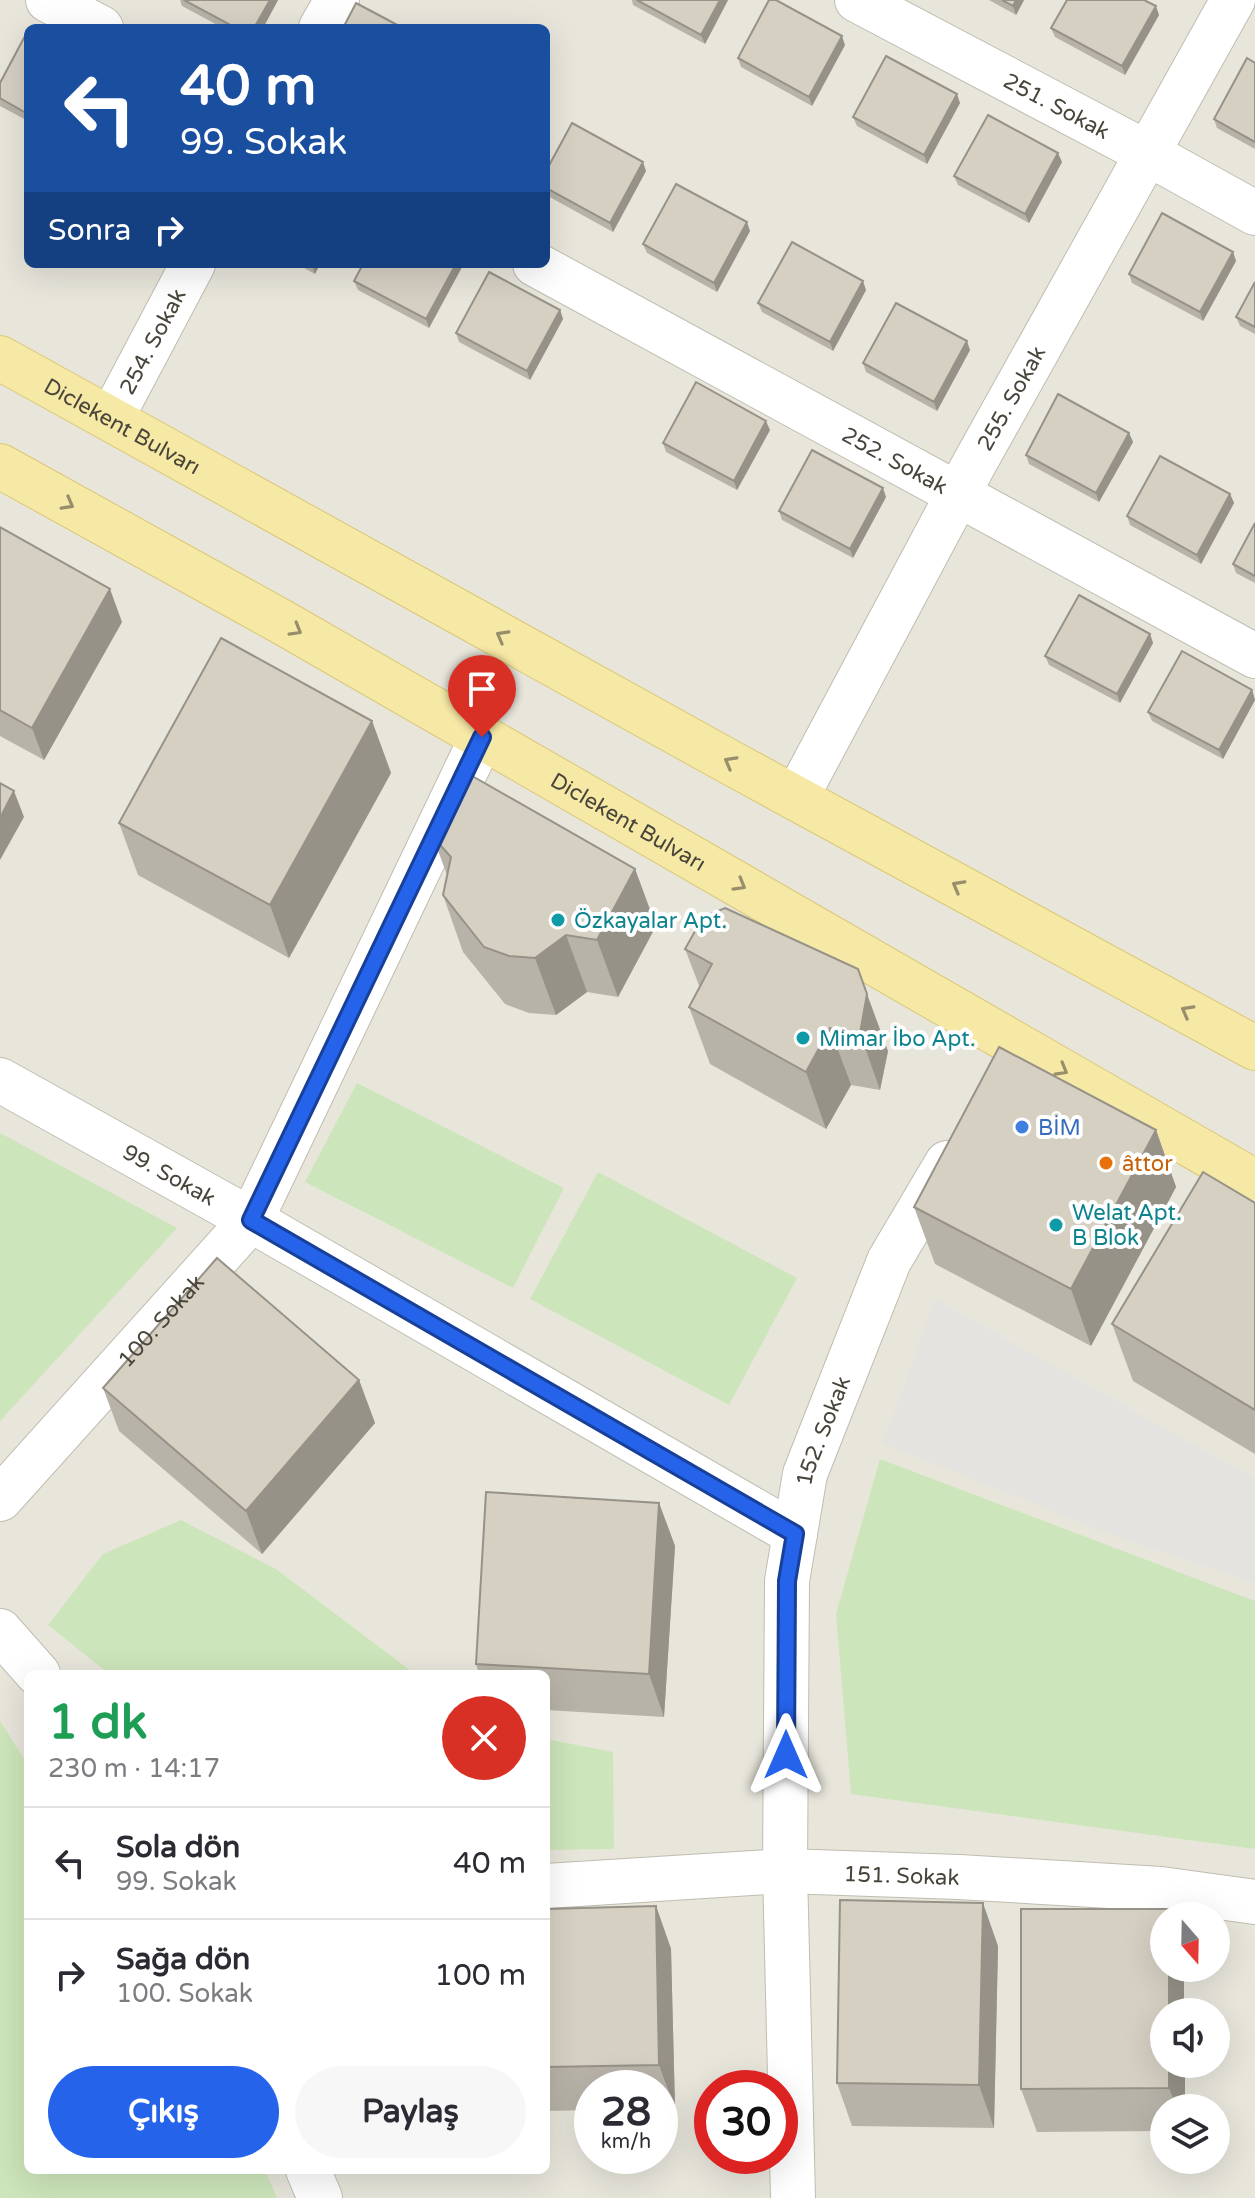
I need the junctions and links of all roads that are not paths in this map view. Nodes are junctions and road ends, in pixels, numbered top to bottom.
1 (48, 0) edge
2 (337, 0) edge
3 (857, 0) edge
4 (1233, 0) edge
5 (93, 24) edge
6 (323, 24) edge
7 (1147, 153) junction
8 (1255, 213) edge
9 (191, 268) edge
10 (542, 268) edge
11 (0, 358) edge
12 (111, 419) junction
13 (0, 466) edge
14 (957, 495) junction
15 (1255, 656) edge
16 (482, 737) junction
17 (796, 798) junction
18 (1255, 1048) edge
19 (0, 1080) edge
20 (968, 1127) edge
21 (1255, 1182) edge
22 (251, 1220) junction
23 (0, 1499) edge
24 (795, 1534) junction
25 (0, 1631) edge
26 (34, 1670) edge
27 (785, 1871) junction
28 (550, 1886) edge
29 (1255, 1902) edge
30 (310, 2174) edge
31 (320, 2198) edge
32 (793, 2198) edge

1 - 5 street
2 - 6 street
3 - 7 street, 251. Sokak
4 - 7 street, 255. Sokak
7 - 8 street, 251. Sokak
7 - 14 street, 255. Sokak
9 - 12 street, 254. Sokak
10 - 14 street, 252. Sokak
11 - 12 main road, Diclekent Bulvarı
17 -> 12 main road, Diclekent Bulvarı
13 -> 16 main road, Diclekent Bulvarı
14 - 15 street, 252. Sokak
14 - 17 street, 255. Sokak
16 -> 21 main road, Diclekent Bulvarı
16 - 22 street, 100. Sokak
18 -> 17 main road, Diclekent Bulvarı
19 - 22 street, 99. Sokak
20 - 24 street, 152. Sokak
22 - 23 street, 100. Sokak
22 - 24 street, 99. Sokak
24 - 27 street, 152. Sokak
25 - 26 street
27 - 28 street, 151. Sokak
27 - 29 street, 151. Sokak
27 - 32 street, 152. Sokak
30 - 31 street

